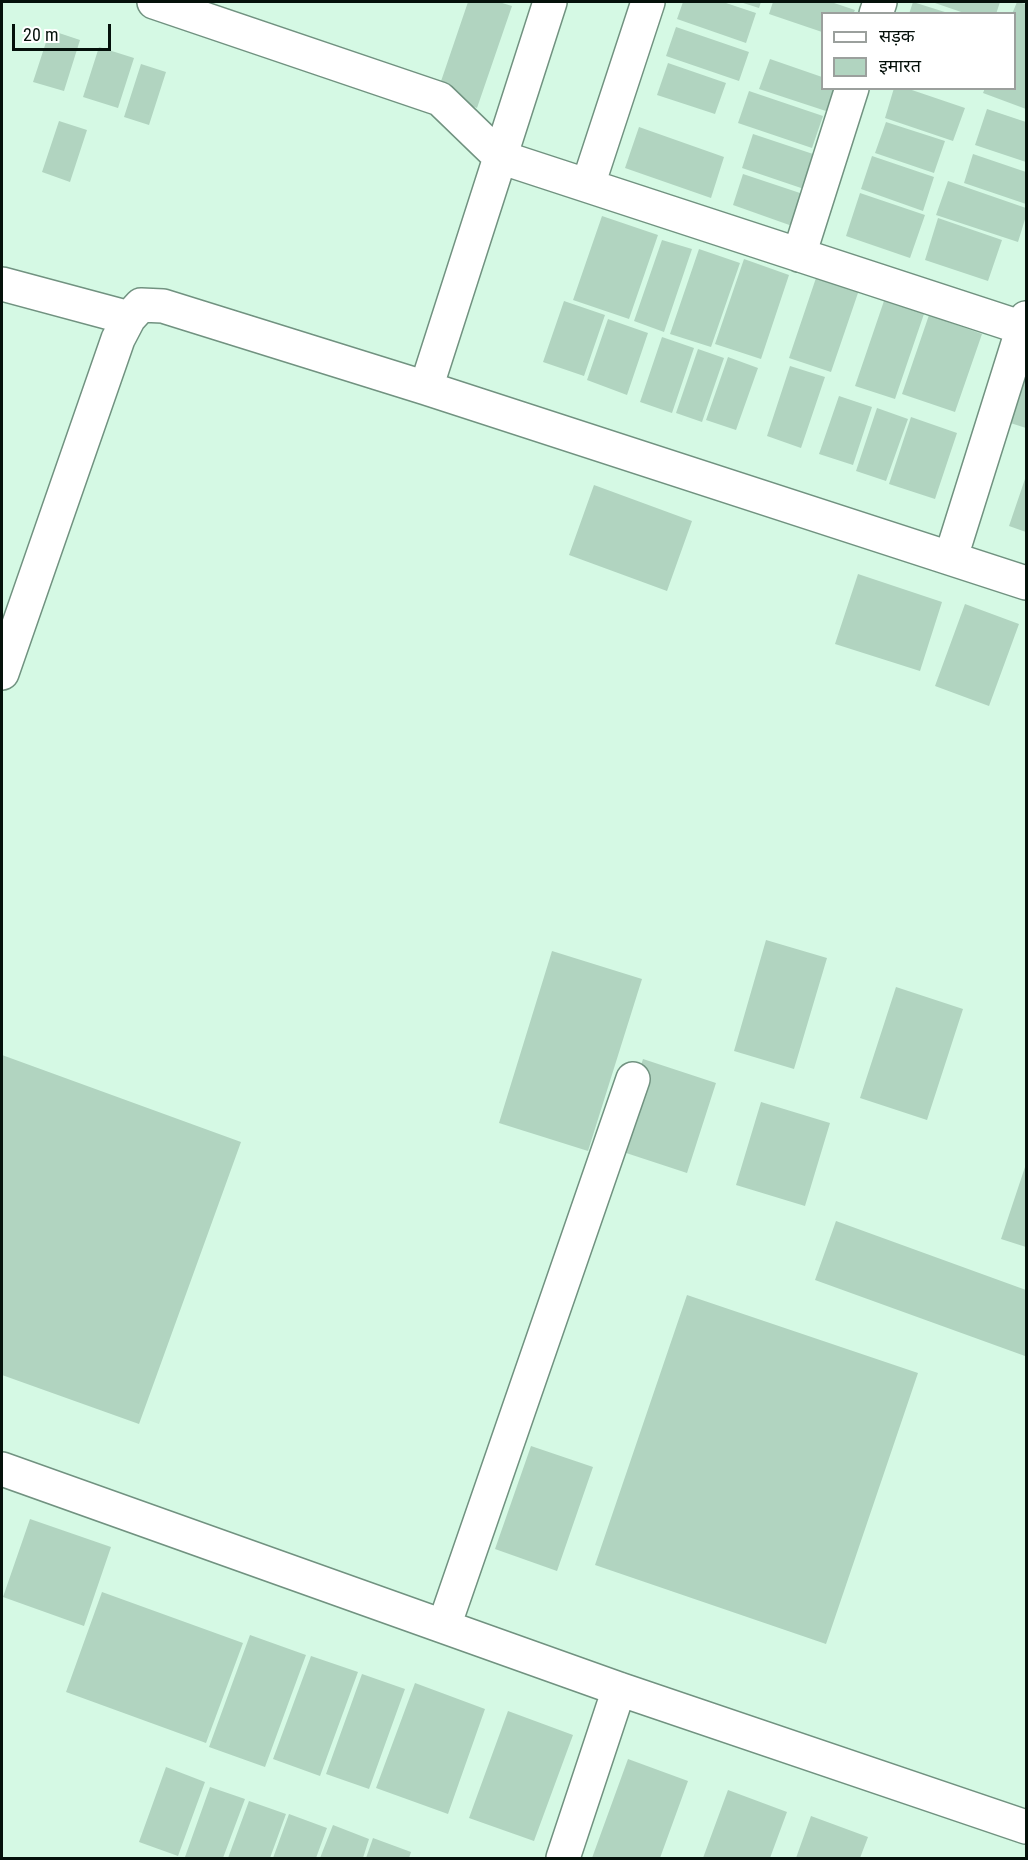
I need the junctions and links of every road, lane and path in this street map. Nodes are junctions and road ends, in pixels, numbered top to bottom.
1 (154, 2) edge
2 (550, 2) edge
3 (648, 2) edge
4 (851, 90) edge
5 (500, 157) junction
6 (588, 185) junction
7 (799, 255) junction
8 (2, 284) edge
9 (129, 318) junction
10 (1026, 325) edge
11 (426, 388) junction
12 (951, 557) junction
13 (1026, 582) edge
14 (2, 673) edge
15 (633, 1079) dead end
16 (2, 1469) edge
17 (444, 1626) junction
18 (619, 1689) junction
19 (1026, 1827) edge
20 (563, 1858) edge

1 - 5 street
2 - 5 street
3 - 6 street
4 - 7 street
5 - 6 street
5 - 11 street
6 - 7 street
7 - 10 street
8 - 9 street
9 - 11 street
9 - 14 street
10 - 12 street
11 - 12 street
12 - 13 street
15 - 17 street
16 - 17 street
17 - 18 street
18 - 19 street
18 - 20 street

